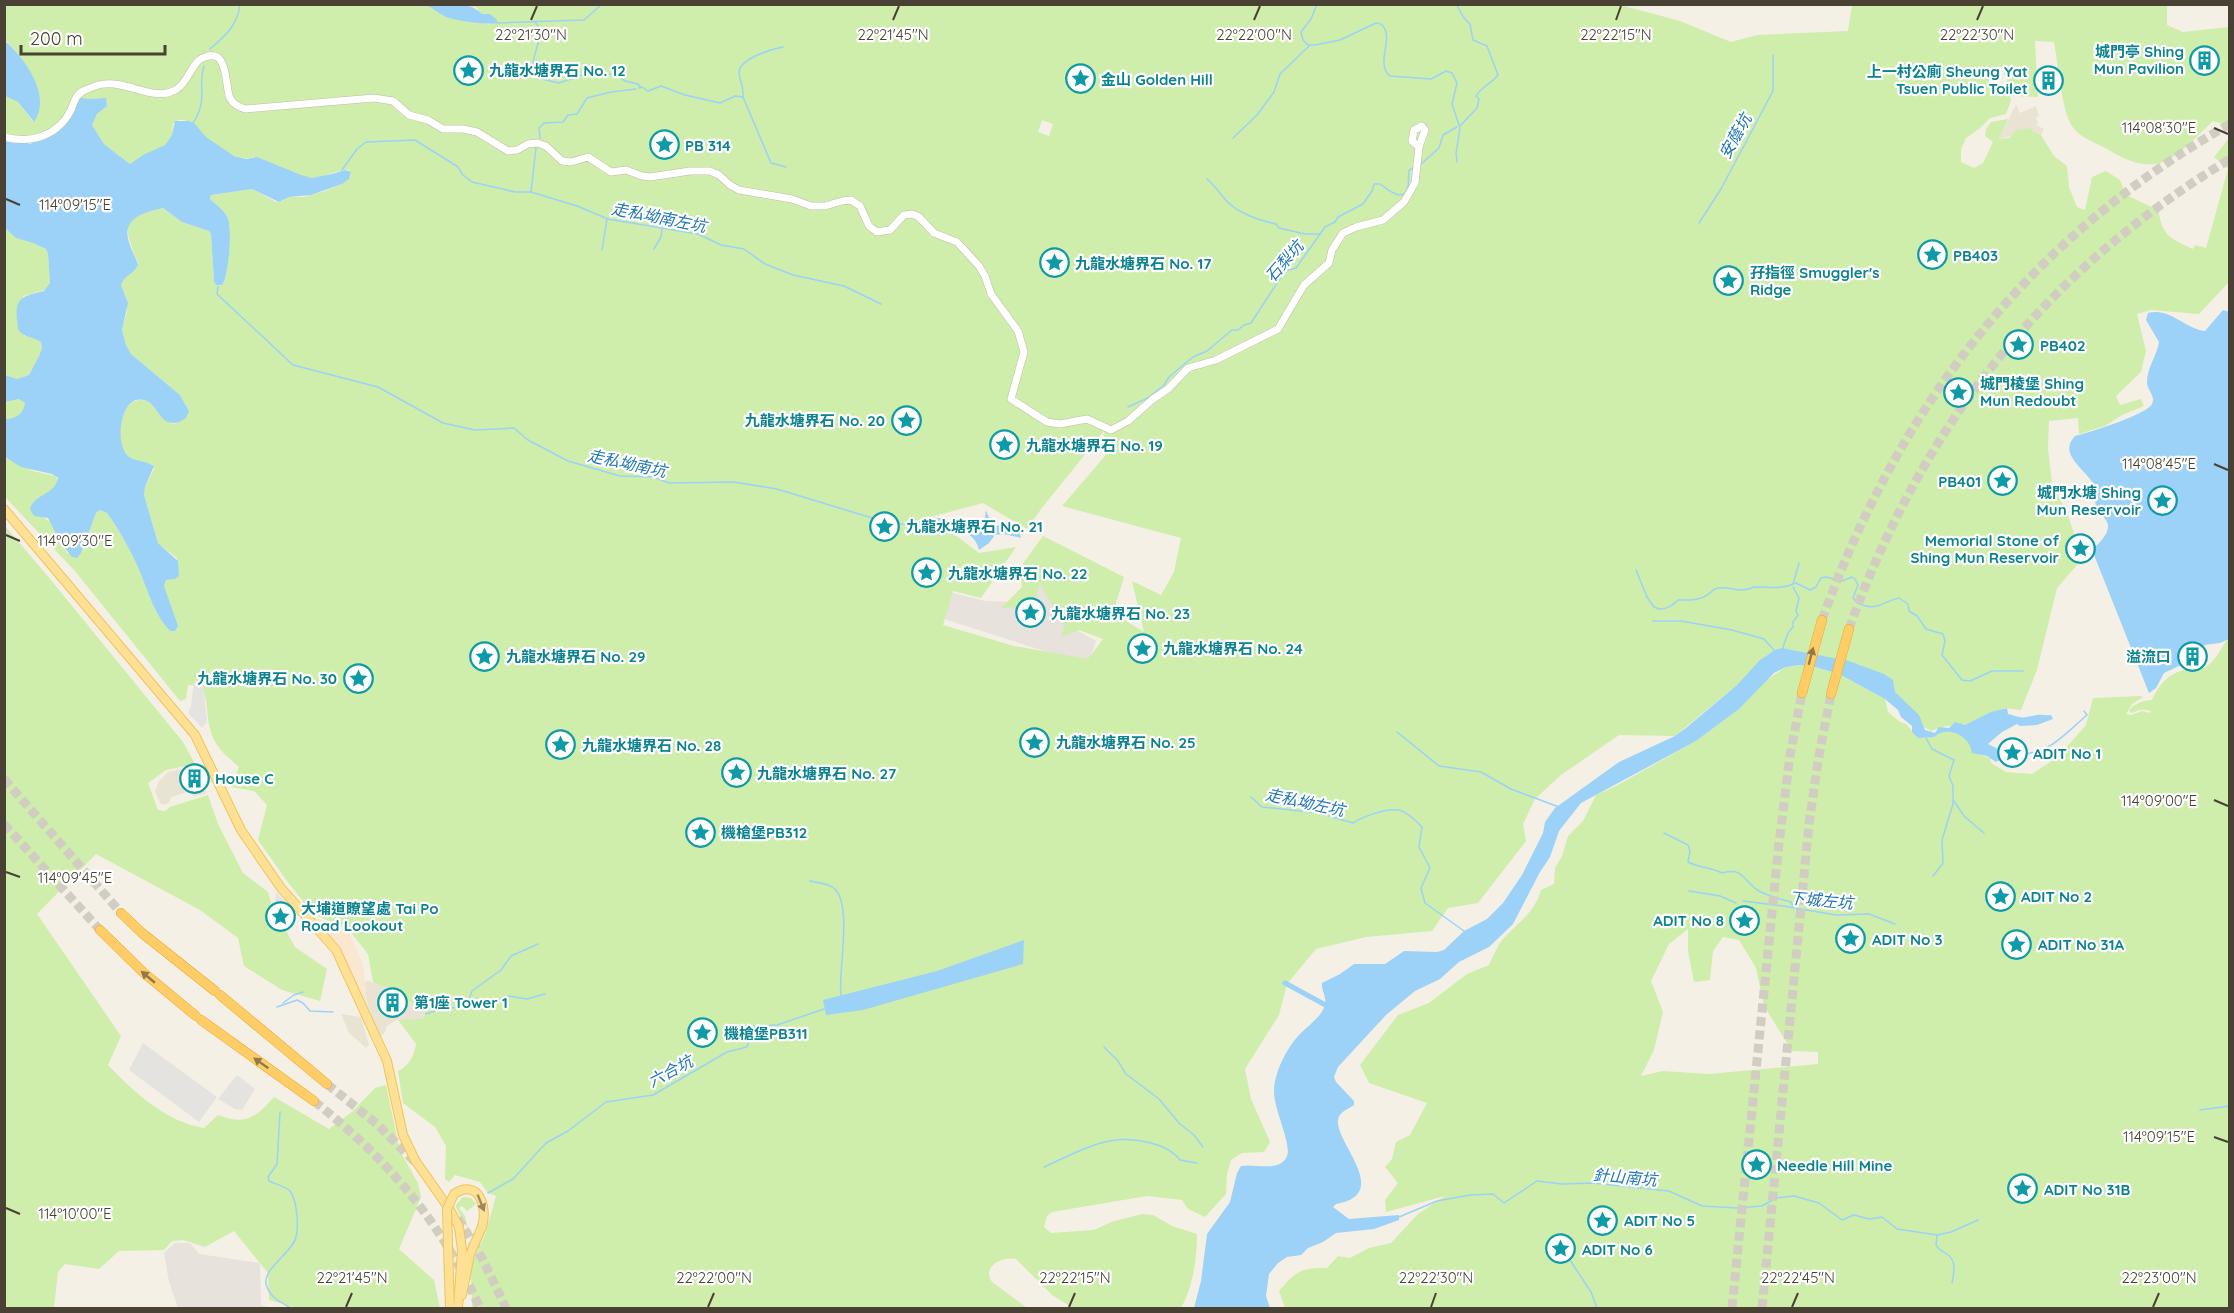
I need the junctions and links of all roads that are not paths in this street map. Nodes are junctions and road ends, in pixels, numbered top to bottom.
1 (4, 136) edge
2 (1419, 147) dead end
3 (4, 509) edge
4 (1822, 620) tunnel mouth
5 (1849, 629) tunnel mouth
6 (1802, 693) tunnel mouth
7 (1831, 694) tunnel mouth
8 (121, 913) tunnel mouth
9 (100, 930) tunnel mouth
10 (327, 1084) tunnel mouth
11 (314, 1101) tunnel mouth
12 (450, 1308) edge
13 (458, 1308) edge

1 - 2 street
3 - 13 main road
6 -> 4 highway
5 - 7 highway
8 - 10 highway
11 -> 9 highway
12 -> 13 main road, bridge

